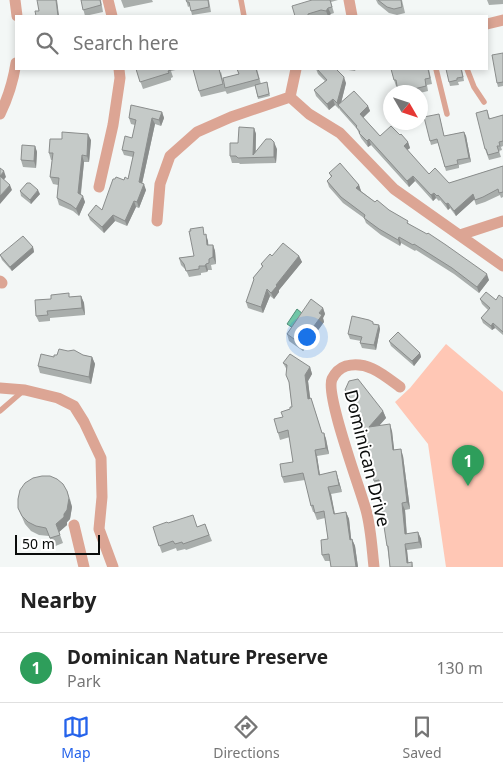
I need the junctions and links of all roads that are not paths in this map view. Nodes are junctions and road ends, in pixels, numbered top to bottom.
1 (15, 0) edge
2 (108, 0) edge
3 (241, 0) edge
4 (349, 0) edge
5 (17, 15) edge
6 (112, 15) edge
7 (244, 15) edge
8 (352, 15) edge
9 (503, 20) edge
10 (488, 24) edge
11 (15, 70) edge
12 (119, 70) edge
13 (296, 70) edge
14 (436, 70) edge
15 (467, 70) edge
16 (290, 97) junction
17 (484, 102) dead end
18 (0, 114) edge
19 (447, 114) dead end
20 (99, 187) dead end
21 (157, 221) dead end
22 (503, 221) edge
23 (460, 235) junction
24 (503, 266) edge
25 (400, 387) dead end
26 (0, 388) edge
27 (25, 390) junction
28 (0, 411) edge
29 (74, 525) dead end
30 (84, 567) edge
31 (112, 567) edge
32 (374, 567) edge

1 - 5 street
2 - 6 street
3 - 7 lane
4 - 8 street
9 - 10 street
11 - 18 street
12 - 20 street
13 - 16 street
14 - 19 lane
15 - 17 lane
16 - 21 street
16 - 23 street
22 - 23 street
23 - 24 street
25 - 32 street, Dominican Drive
26 - 27 street
27 - 28 lane
27 - 31 street
29 - 30 street

